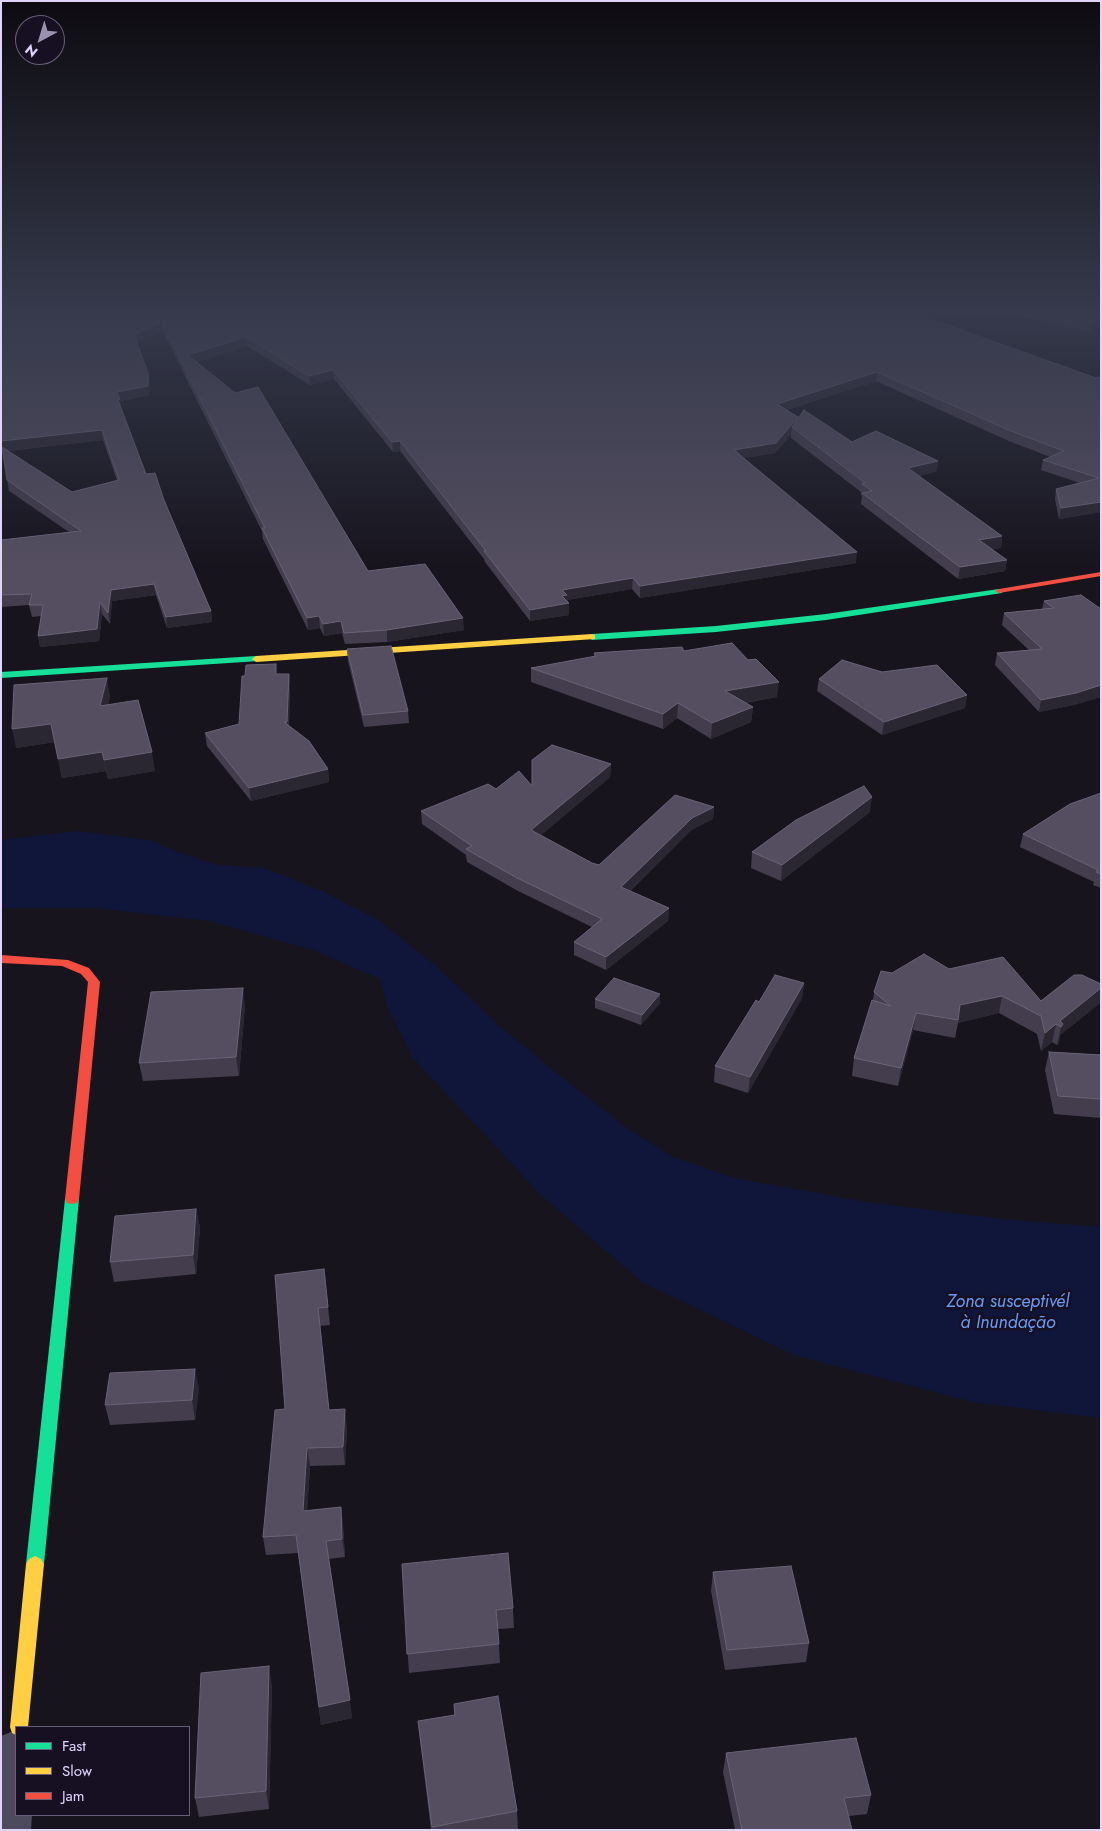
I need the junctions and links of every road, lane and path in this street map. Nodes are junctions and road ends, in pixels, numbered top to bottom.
1 (1101, 574) edge
2 (1, 675) edge
3 (1, 959) edge
4 (19, 1726) edge
5 (15, 1762) edge
6 (8, 1830) edge

1 - 2 main road
3 - 4 main road
5 - 6 street

